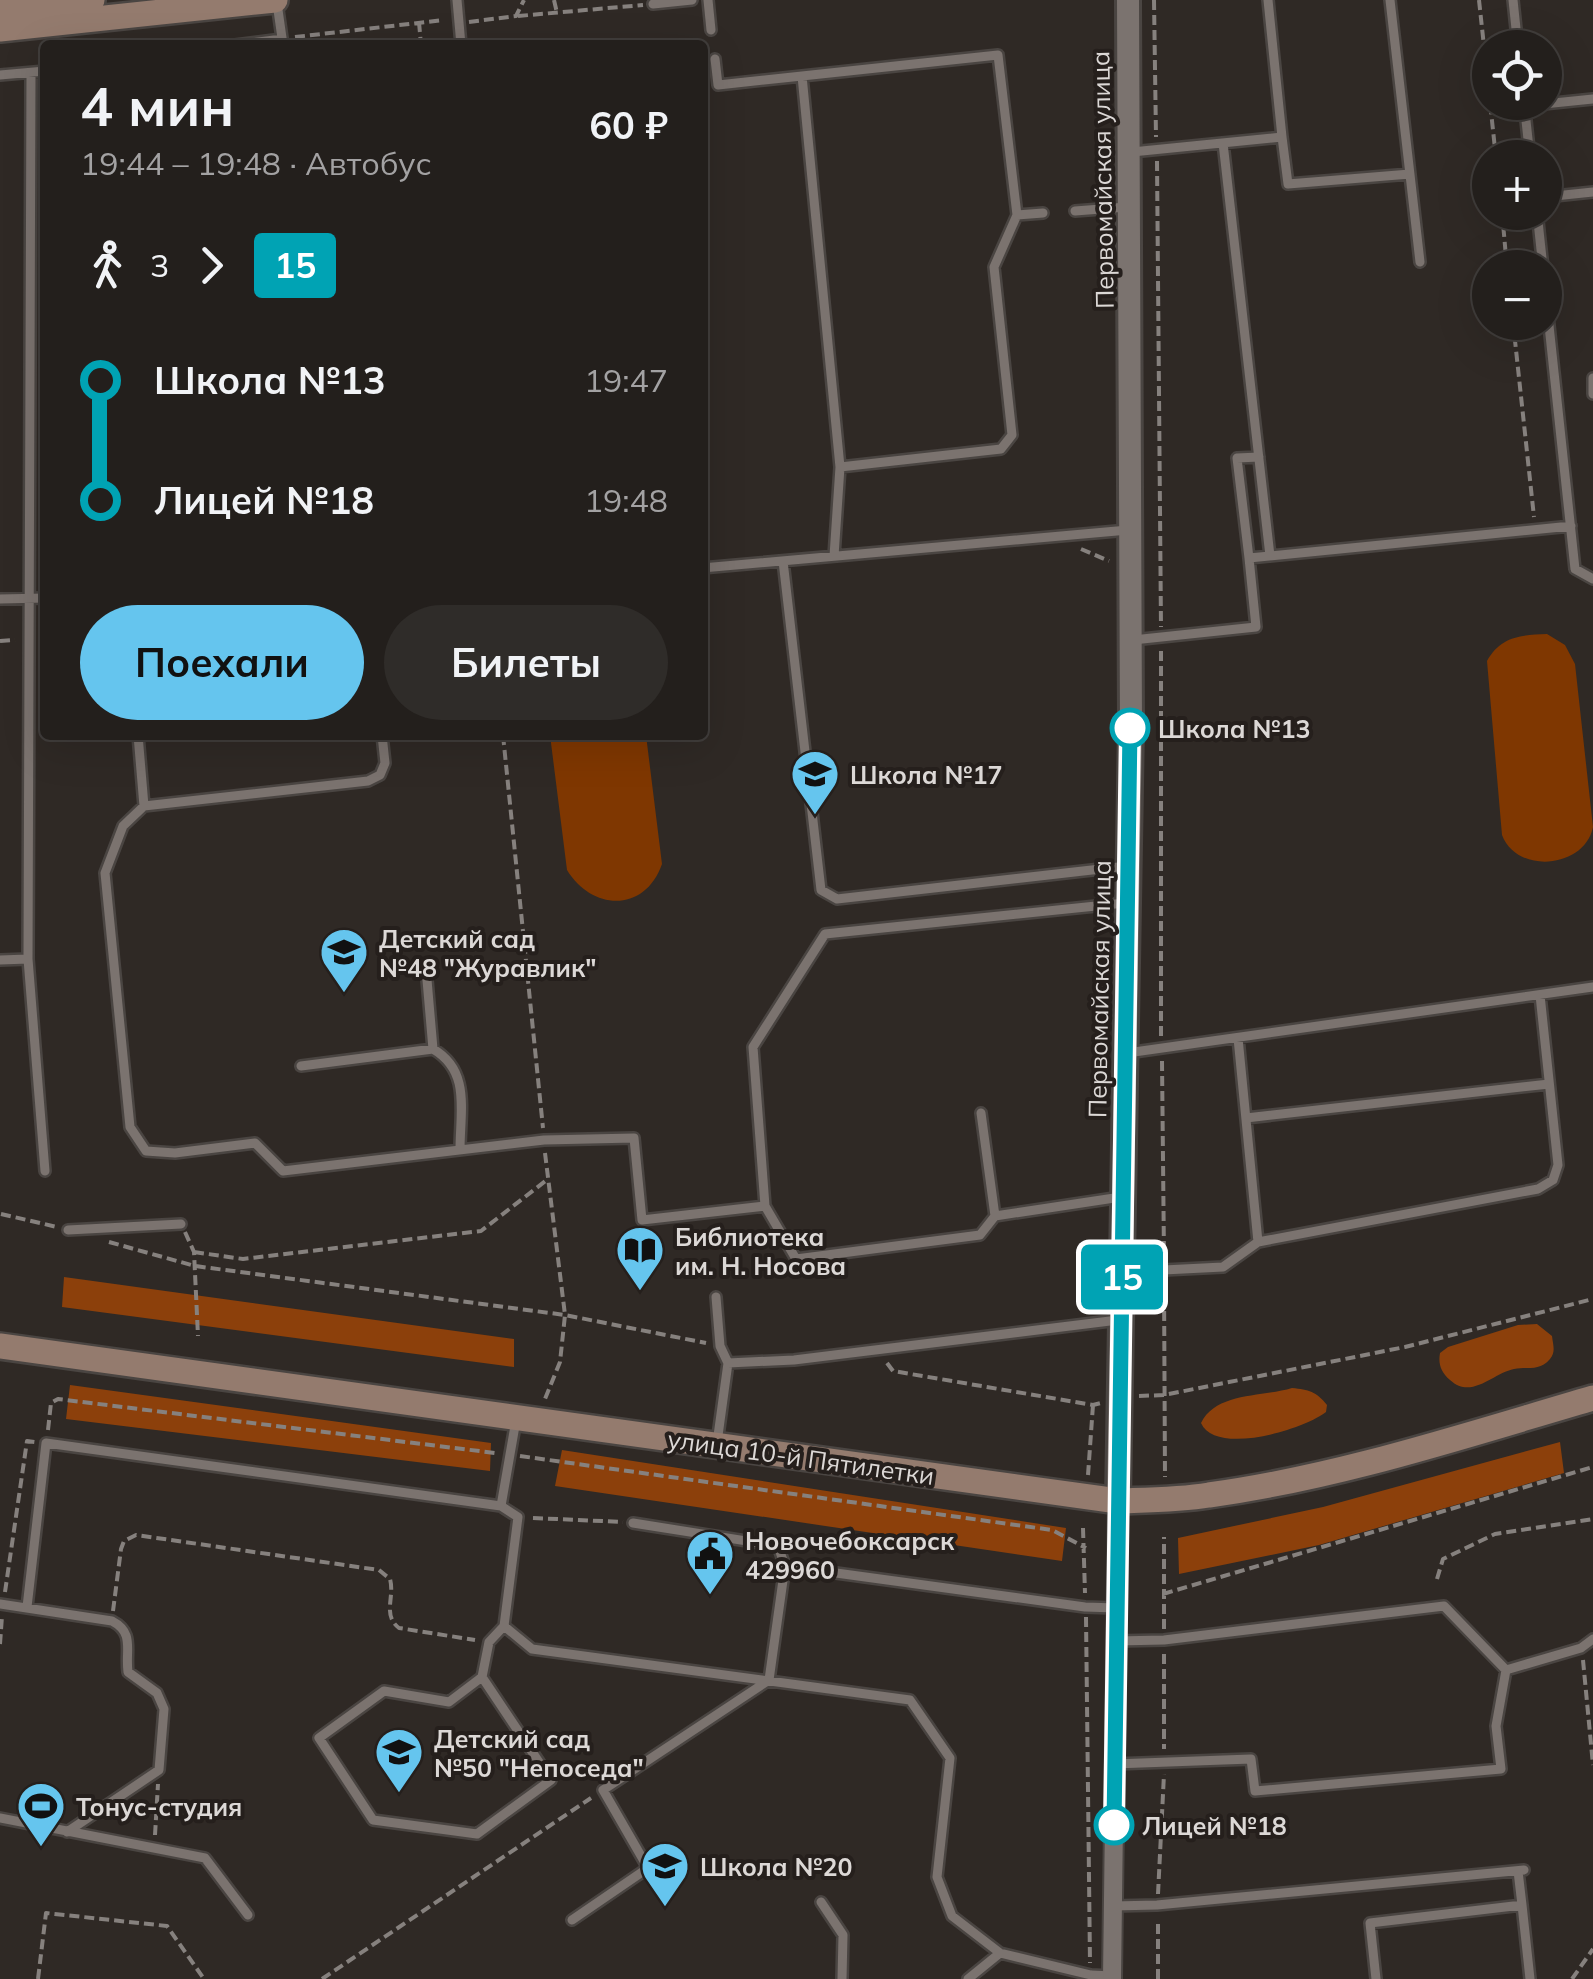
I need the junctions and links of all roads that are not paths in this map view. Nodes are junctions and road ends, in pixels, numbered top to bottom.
1 (92, 0) edge
2 (269, 0) edge
3 (458, 0) edge
4 (692, 0) edge
5 (708, 0) edge
6 (1128, 0) edge
7 (1268, 0) edge
8 (1390, 0) edge
9 (1514, 0) edge
10 (653, 4) road end
11 (0, 10) edge
12 (0, 29) edge
13 (712, 30) dead end
14 (1516, 30) edge
15 (281, 40) edge
16 (461, 40) edge
17 (715, 60) dead end
18 (40, 72) edge
19 (31, 73) junction
20 (0, 74) edge
21 (802, 76) junction
22 (1593, 99) edge
23 (1562, 101) edge
24 (1282, 136) junction
25 (1223, 143) junction
26 (1129, 152) junction
27 (1410, 174) junction
28 (1593, 192) edge
29 (1562, 195) edge
30 (1131, 207) junction
31 (1075, 211) dead end
32 (1043, 213) dead end
33 (1017, 215) junction
34 (1420, 262) dead end
35 (1551, 340) edge
36 (1593, 378) edge
37 (1593, 394) edge
38 (1259, 457) junction
39 (840, 467) junction
40 (1571, 526) junction
41 (1130, 530) junction
42 (834, 556) junction
43 (1270, 556) junction
44 (1249, 558) junction
45 (783, 561) junction
46 (708, 567) edge
47 (1593, 579) edge
48 (30, 598) junction
49 (40, 598) edge
50 (0, 599) edge
51 (1131, 640) junction
52 (138, 740) edge
53 (383, 740) edge
54 (144, 806) junction
55 (1129, 866) junction
56 (1128, 903) junction
57 (28, 959) junction
58 (0, 960) edge
59 (427, 980) dead end
60 (1593, 987) edge
61 (1540, 995) junction
62 (1238, 1038) junction
63 (433, 1049) junction
64 (1125, 1054) junction
65 (301, 1066) dead end
66 (1549, 1084) junction
67 (981, 1112) dead end
68 (1246, 1118) junction
69 (460, 1150) junction
70 (45, 1171) dead end
71 (1123, 1197) junction
72 (765, 1206) junction
73 (995, 1216) junction
74 (182, 1224) road end
75 (68, 1230) road end
76 (1258, 1242) junction
77 (1122, 1272) junction
78 (716, 1297) dead end
79 (1121, 1320) junction
80 (0, 1346) edge
81 (728, 1363) junction
82 (1593, 1398) edge
83 (516, 1418) junction
84 (716, 1446) junction
85 (1118, 1501) junction
86 (501, 1506) junction
87 (633, 1523) road end
88 (786, 1566) junction
89 (2, 1604) edge
90 (27, 1608) junction
91 (1116, 1608) junction
92 (504, 1626) junction
93 (1593, 1639) edge
94 (1116, 1641) junction
95 (1506, 1670) junction
96 (482, 1678) junction
97 (769, 1680) junction
98 (1114, 1764) junction
99 (0, 1818) edge
100 (68, 1832) junction
101 (821, 1902) dead end
102 (1522, 1905) junction
103 (1113, 1906) junction
104 (248, 1916) dead end
105 (572, 1920) dead end
106 (1000, 1953) junction
107 (1059, 1966) junction
108 (1112, 1978) edge
109 (842, 1979) edge
110 (968, 1979) edge
111 (1058, 1979) edge
112 (1376, 1979) edge
113 (1530, 1979) edge

1 - 11 main road
2 - 12 main road
2 - 15 lane
3 - 16 lane
4 - 10 lane
5 - 13 lane
6 - 26 street, Первомайская улица
7 - 24 lane
8 - 27 lane
9 - 14 lane
17 - 21 lane
18 - 19 lane
19 - 20 lane
19 - 48 lane
21 - 33 lane
21 - 39 lane
22 - 23 lane
24 - 25 lane
24 - 27 lane
25 - 26 lane
25 - 38 lane
26 - 30 street, Первомайская улица
27 - 34 lane
28 - 29 lane
30 - 31 lane
30 - 41 street, Первомайская улица
32 - 33 lane
33 - 39 lane
35 - 40 lane
36 - 37 lane
38 - 43 lane
38 - 44 lane
39 - 42 lane
40 - 43 lane
40 - 47 lane
41 - 42 lane
41 - 51 street, Первомайская улица
42 - 45 lane
43 - 44 lane
44 - 51 lane
45 - 46 lane
45 - 55 lane
48 - 49 lane
48 - 50 lane
48 - 57 lane
51 - 55 street, Первомайская улица
52 - 54 lane
53 - 54 lane
54 - 69 lane
55 - 56 street, Первомайская улица
56 - 64 street, Первомайская улица
56 - 72 lane
57 - 58 lane
57 - 70 lane
59 - 63 lane
60 - 61 lane
61 - 62 lane
61 - 66 lane
62 - 64 lane
62 - 68 lane
63 - 65 lane
63 - 69 lane
64 - 71 street, Первомайская улица
66 - 68 lane
66 - 76 lane
67 - 73 lane
68 - 76 lane
69 - 72 lane
71 - 73 lane
71 - 77 street, Первомайская улица
72 - 73 lane
74 - 75 lane
76 - 77 lane
77 - 79 street, Первомайская улица
78 - 81 lane
79 - 81 lane
79 - 85 street, Первомайская улица
80 - 83 main road, улица 10-й Пятилетки
81 - 84 lane
82 - 85 main road, улица 10-й Пятилетки
83 - 84 main road, улица 10-й Пятилетки
83 - 86 lane
84 - 85 main road, улица 10-й Пятилетки
85 - 91 street, Первомайская улица
86 - 90 lane
86 - 92 lane
87 - 88 lane
88 - 91 lane
88 - 97 lane
89 - 90 lane
90 - 100 lane
91 - 94 street, Первомайская улица
92 - 96 lane
92 - 97 lane
93 - 95 lane
94 - 95 lane
94 - 98 street, Первомайская улица
95 - 98 lane
96 - 96 lane
97 - 105 lane
97 - 106 lane
98 - 103 street, Первомайская улица
99 - 100 lane
100 - 104 lane
101 - 109 lane
102 - 103 lane
102 - 112 lane
102 - 113 lane
103 - 108 street, Первомайская улица
106 - 107 lane
106 - 110 lane
107 - 108 lane
107 - 111 lane

